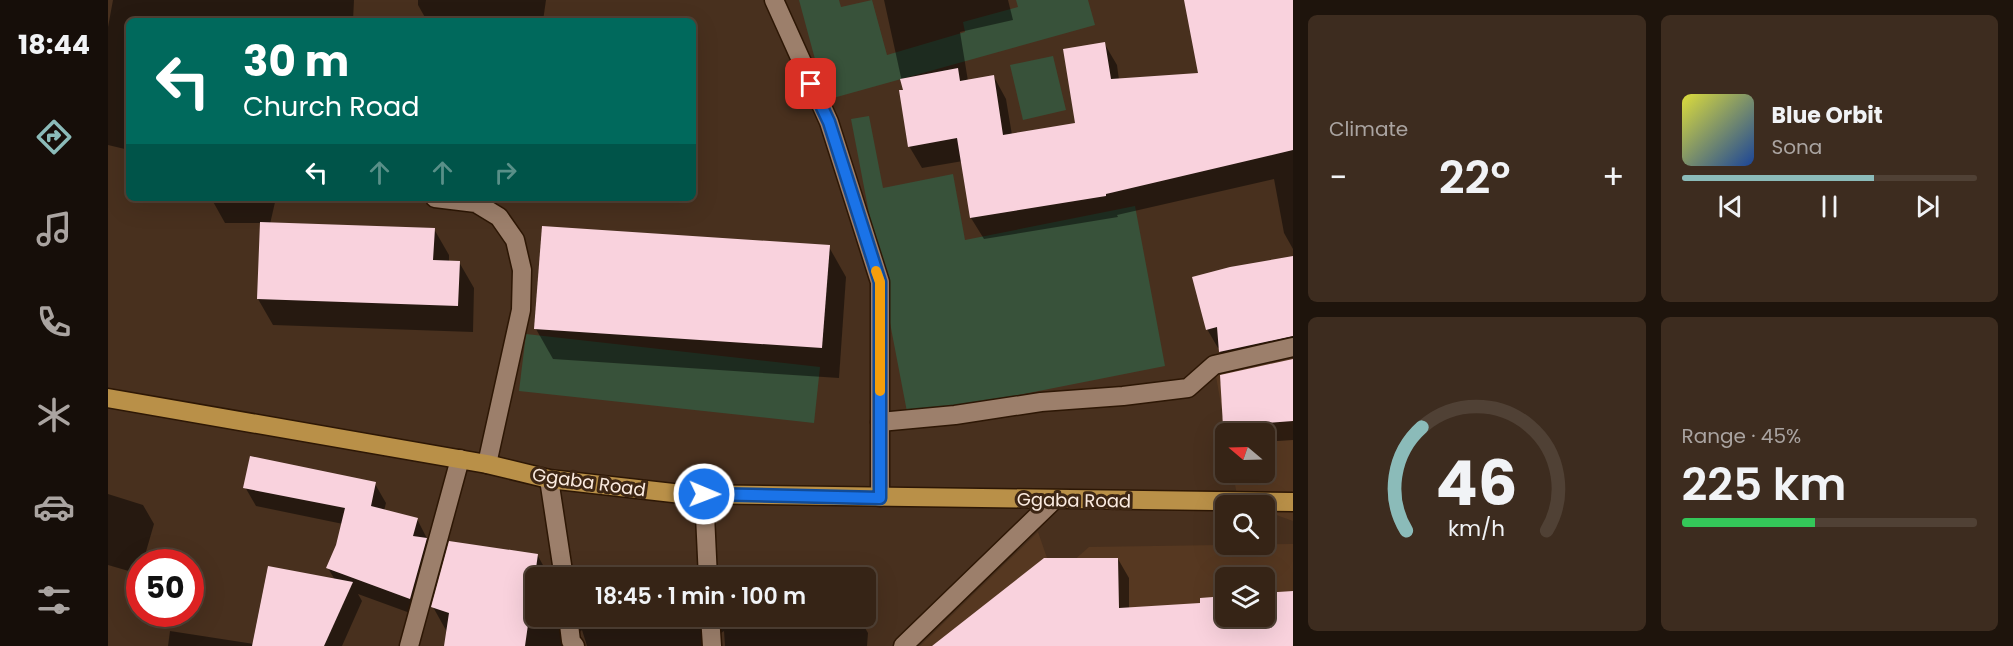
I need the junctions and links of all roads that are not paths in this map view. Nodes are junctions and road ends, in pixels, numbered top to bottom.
1 (774, 0) edge
2 (460, 201) edge
3 (1293, 347) edge
4 (108, 398) edge
5 (880, 422) junction
6 (460, 459) junction
7 (487, 464) junction
8 (549, 478) junction
9 (704, 494) junction
10 (880, 498) junction
11 (1054, 500) junction
12 (1293, 502) edge
13 (562, 567) edge
14 (707, 567) edge
15 (569, 627) edge
16 (711, 627) edge
17 (409, 646) edge
18 (575, 646) edge
19 (712, 646) edge
20 (903, 646) edge

1 - 5 street
2 - 7 street
3 - 5 street
4 - 6 main road, Ggaba Road
5 - 10 street
6 - 7 main road, Ggaba Road
6 - 17 street
7 - 8 main road, Ggaba Road
8 - 9 main road, Ggaba Road
8 - 13 street
9 - 10 main road, Ggaba Road
9 - 14 street
10 - 11 main road, Ggaba Road
11 - 12 main road, Ggaba Road
11 - 20 street
15 - 18 street
16 - 19 street

